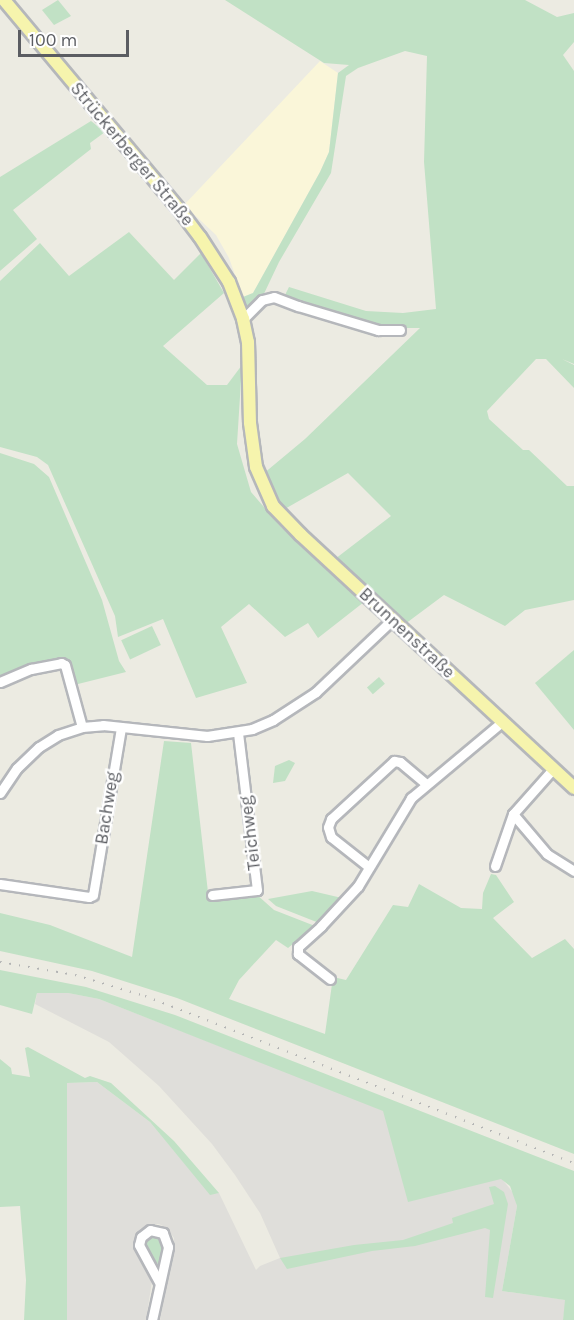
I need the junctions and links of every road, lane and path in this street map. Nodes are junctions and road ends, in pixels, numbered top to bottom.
1 (4, 0) edge
2 (243, 319) junction
3 (400, 330) dead end
4 (256, 467) joint
5 (392, 620) junction
6 (0, 682) edge
7 (503, 721) junction
8 (82, 727) junction
9 (121, 727) junction
10 (238, 732) junction
11 (553, 769) junction
12 (426, 784) junction
13 (574, 788) edge
14 (0, 793) edge
15 (513, 814) junction
16 (495, 866) dead end
17 (369, 867) junction
18 (574, 871) edge
19 (0, 884) edge
20 (212, 895) dead end
21 (330, 979) dead end
22 (159, 1282) junction
23 (152, 1320) edge

1 - 2 main road, Strückerberger Straße
2 - 3 street
2 - 4 main road, Strückerberger Straße
4 - 5 main road, Brunnenstraße
5 - 7 main road, Brunnenstraße
5 - 10 street
6 - 8 street
7 - 11 main road, Brunnenstraße
7 - 12 street
8 - 9 street
8 - 14 street
9 - 10 street
9 - 19 street, Bachweg
10 - 20 street, Teichweg
11 - 13 main road, Brunnenstraße
11 - 15 street
12 - 17 street
12 - 17 street
15 - 16 street
15 - 18 street
17 - 21 street
22 - 22 street
22 - 23 street

